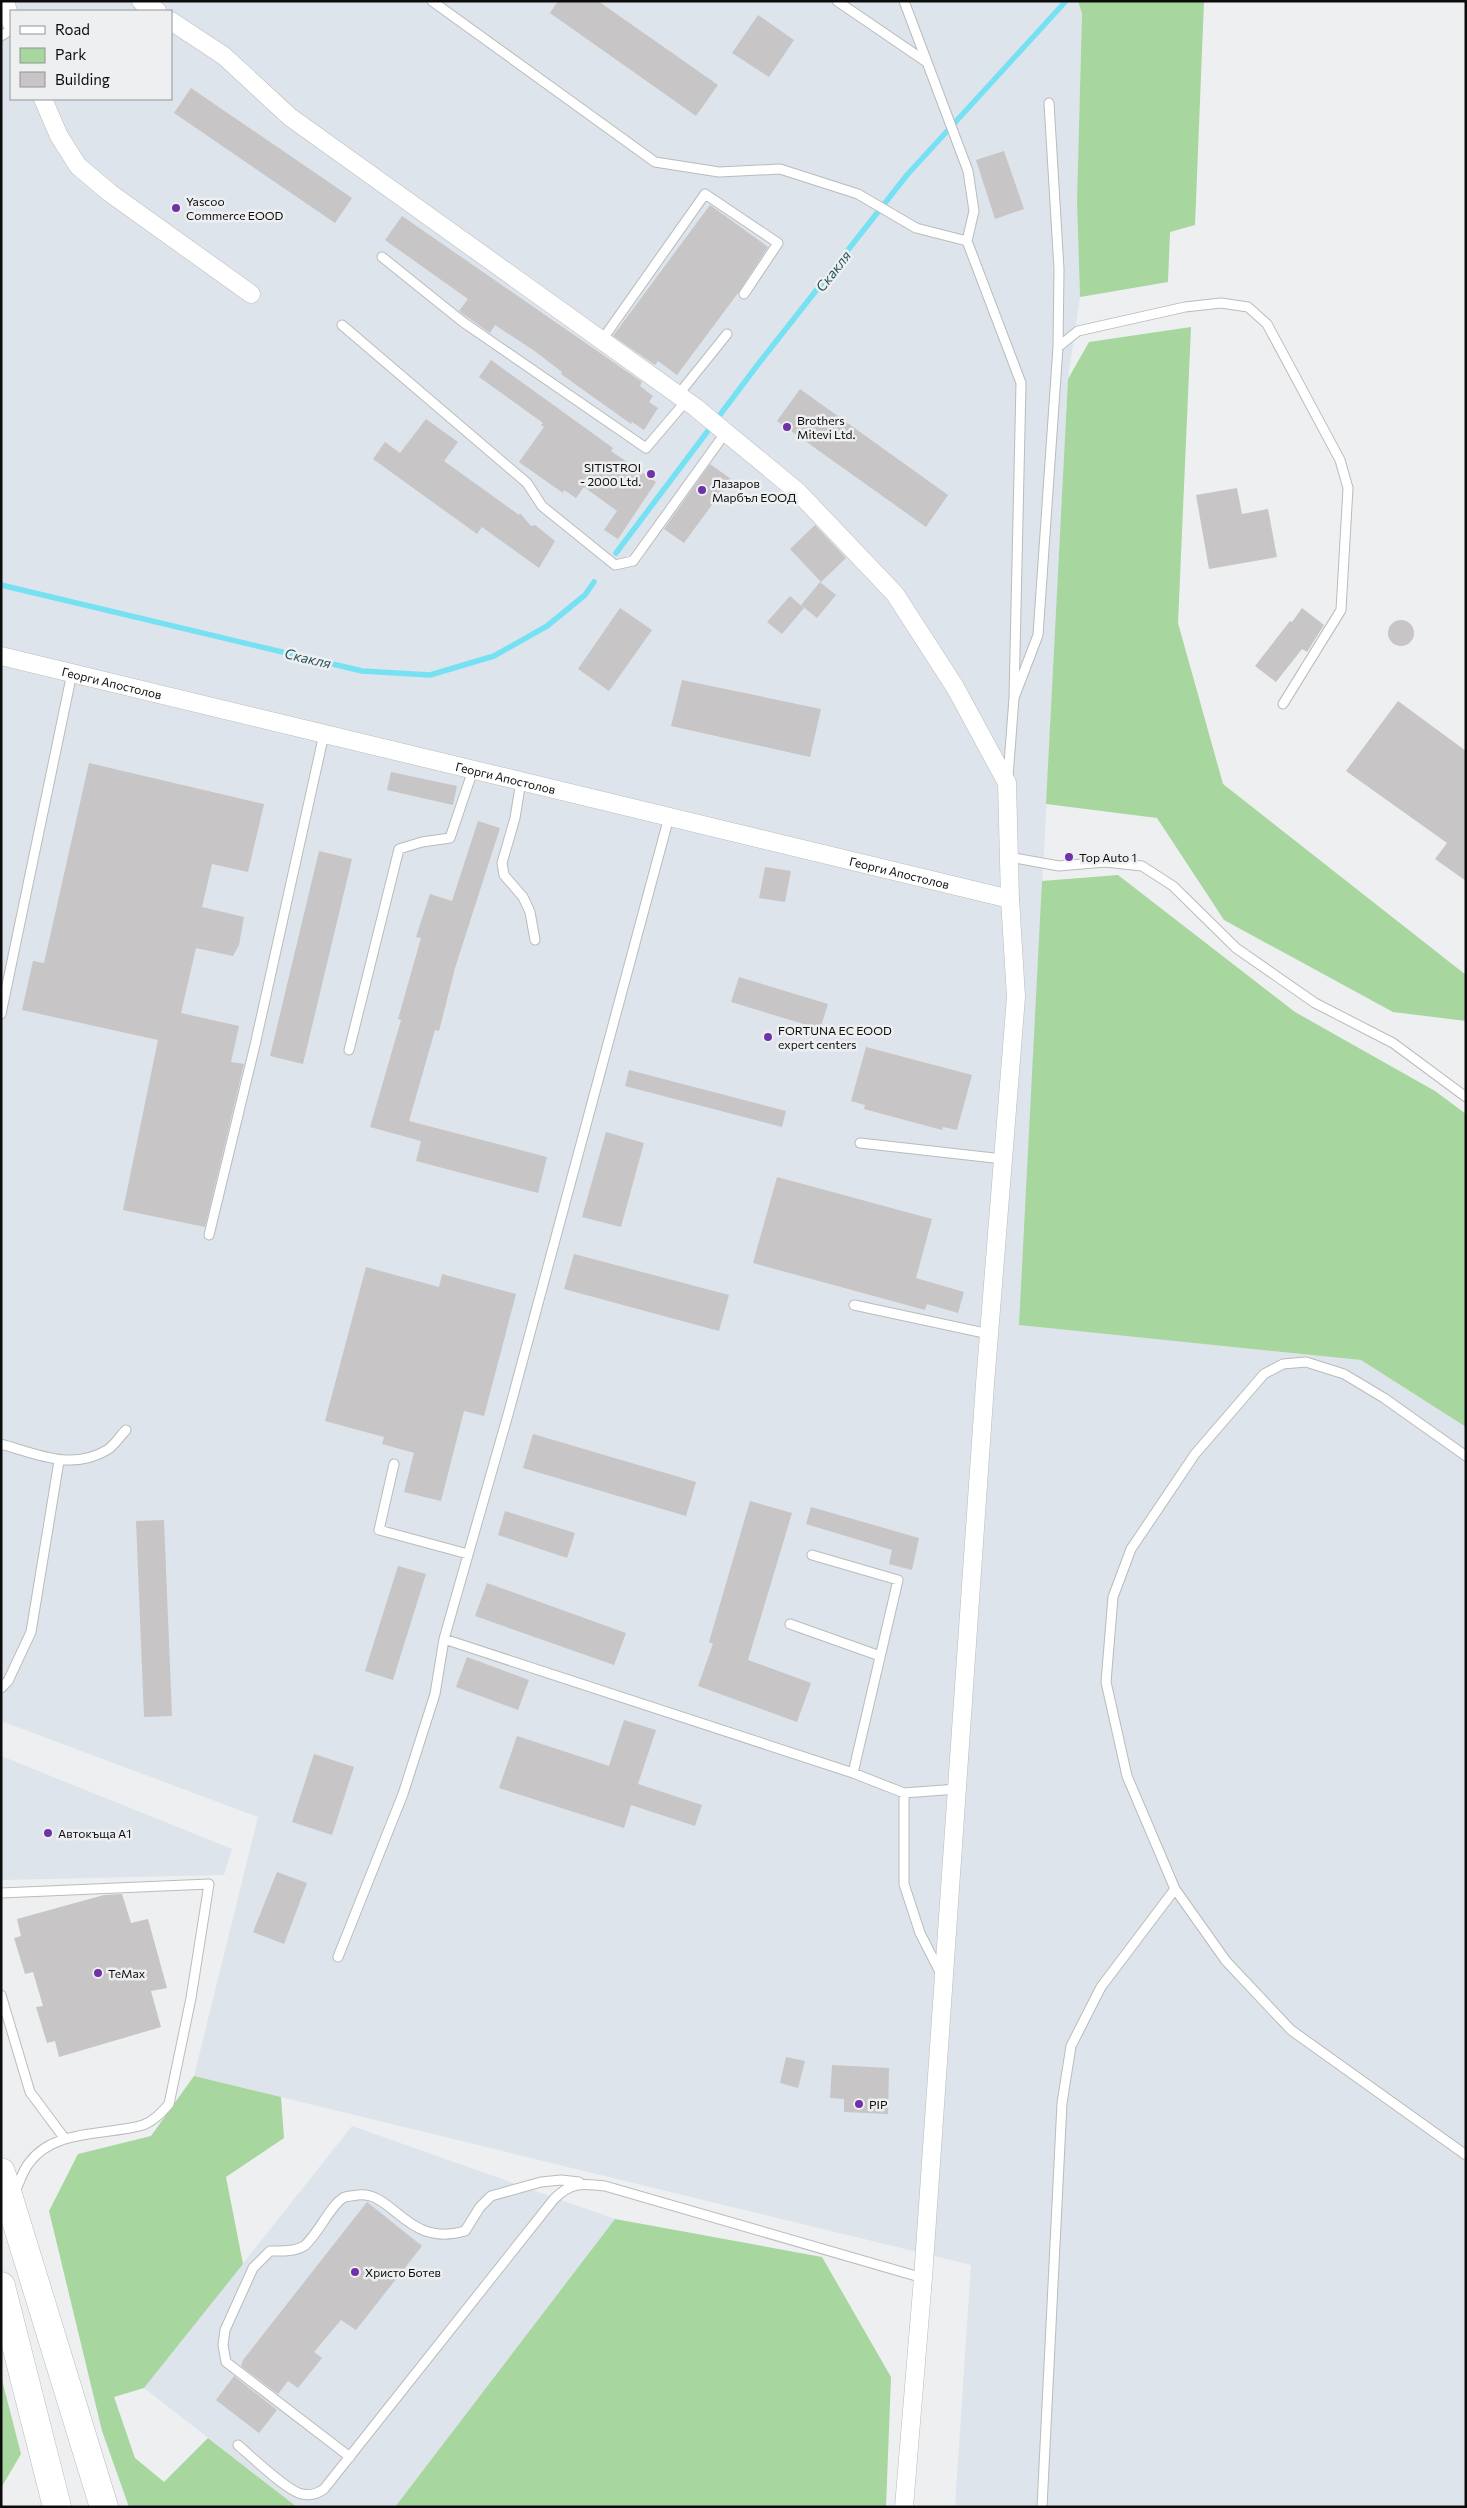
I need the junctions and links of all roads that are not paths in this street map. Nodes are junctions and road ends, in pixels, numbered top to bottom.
1 (6, 1) edge
2 (142, 1) edge
3 (432, 1) edge
4 (837, 1) edge
5 (904, 1) edge
6 (155, 10) edge
7 (10, 18) edge
8 (172, 22) edge
9 (925, 61) junction
10 (43, 100) edge
11 (1049, 103) dead end
12 (967, 241) junction
13 (382, 257) dead end
14 (251, 294) dead end
15 (744, 294) dead end
16 (342, 325) dead end
17 (727, 334) dead end
18 (602, 340) junction
19 (1058, 346) junction
20 (682, 398) junction
21 (726, 432) junction
22 (1, 656) edge
23 (72, 673) junction
24 (1014, 698) junction
25 (1283, 704) dead end
26 (324, 734) junction
27 (473, 770) junction
28 (521, 781) junction
29 (1007, 783) junction
30 (669, 817) junction
31 (1009, 857) junction
32 (1010, 899) junction
33 (535, 940) dead end
34 (1, 1014) edge
35 (349, 1050) dead end
36 (1466, 1097) edge
37 (860, 1143) dead end
38 (1003, 1159) junction
39 (208, 1235) dead end
40 (854, 1305) dead end
41 (989, 1334) junction
42 (126, 1430) dead end
43 (1, 1444) edge
44 (1466, 1456) edge
45 (59, 1461) junction
46 (394, 1464) dead end
47 (468, 1554) junction
48 (812, 1555) dead end
49 (790, 1624) dead end
50 (444, 1639) junction
51 (880, 1656) junction
52 (1, 1688) edge
53 (854, 1773) junction
54 (957, 1789) junction
55 (904, 1793) junction
56 (1175, 1889) junction
57 (1, 1893) edge
58 (338, 1956) dead end
59 (944, 1979) junction
60 (1, 1994) edge
61 (65, 2139) junction
62 (1466, 2155) edge
63 (1, 2172) edge
64 (584, 2183) junction
65 (11, 2204) junction
66 (923, 2278) junction
67 (1, 2286) edge
68 (238, 2445) dead end
69 (350, 2456) junction
70 (57, 2507) edge
71 (104, 2507) edge
72 (904, 2507) edge
73 (1042, 2507) edge

1 - 7 street
2 - 6 street
3 - 12 lane
4 - 9 lane
5 - 9 lane
8 - 18 street
9 - 12 lane
10 - 14 street
11 - 19 lane
12 - 24 lane
13 - 20 lane
15 - 18 lane
16 - 21 lane
17 - 20 lane
18 - 20 street
19 - 24 lane
19 - 25 lane
20 - 21 street
21 - 29 street
22 - 23 street, Георги Апостолов
23 - 26 street, Георги Апостолов
23 - 34 lane
24 - 29 lane
26 - 27 street, Георги Апостолов
26 - 39 lane
27 - 28 street, Георги Апостолов
27 - 35 lane
28 - 30 street, Георги Апостолов
28 - 33 lane
29 - 31 street
30 - 32 street, Георги Апостолов
30 - 47 lane
31 - 32 street
31 - 36 lane
32 - 38 street
37 - 38 lane
38 - 41 street
40 - 41 lane
41 - 54 street
42 - 45 lane
43 - 45 lane
44 - 56 lane
45 - 52 lane
46 - 47 lane
47 - 50 lane
48 - 51 lane
49 - 51 lane
50 - 53 lane
50 - 58 lane
51 - 53 lane
53 - 55 lane
54 - 55 lane
54 - 59 street
55 - 59 lane
56 - 62 lane
56 - 73 lane
57 - 61 lane
59 - 66 street
60 - 61 lane
61 - 65 lane
63 - 65 main road
64 - 66 lane
64 - 69 lane
64 - 69 lane
65 - 71 main road
66 - 72 street
67 - 70 main road
68 - 69 lane

